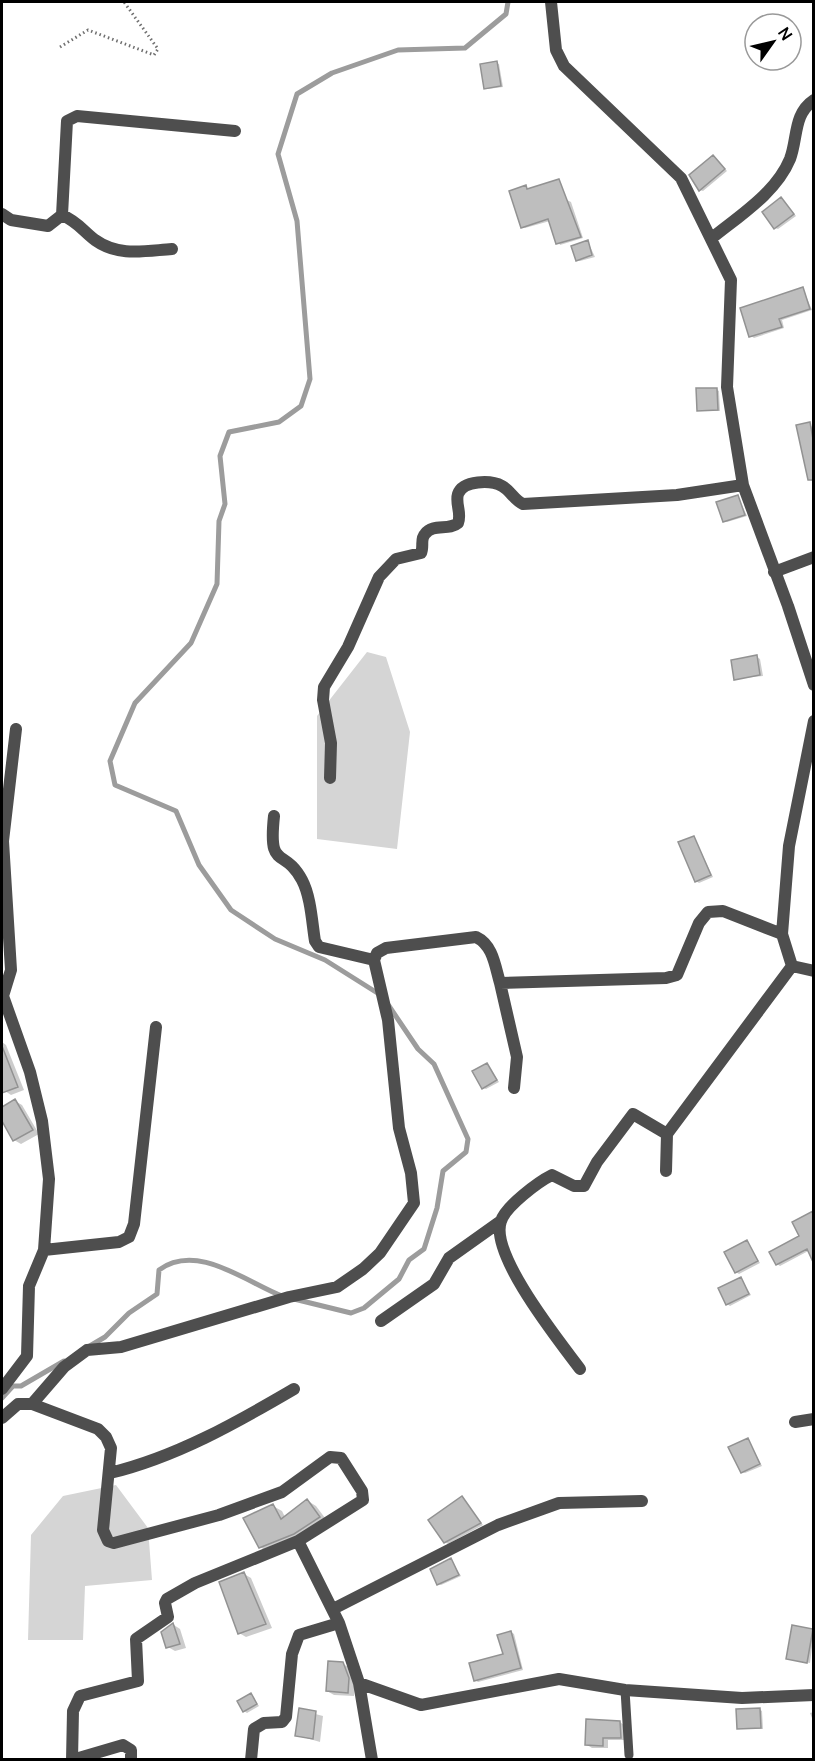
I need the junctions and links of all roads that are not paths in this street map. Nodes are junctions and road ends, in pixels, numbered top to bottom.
1 (551, 2) edge
2 (813, 100) edge
3 (235, 131) dead end
4 (2, 214) edge
5 (62, 215) junction
6 (712, 237) junction
7 (172, 249) dead end
8 (743, 485) junction
9 (813, 557) edge
10 (774, 572) junction
11 (813, 685) edge
12 (813, 721) edge
13 (16, 729) dead end
14 (330, 778) dead end
15 (274, 816) dead end
16 (2, 842) edge
17 (782, 934) junction
18 (374, 960) junction
19 (792, 966) junction
20 (813, 971) edge
21 (500, 983) junction
22 (2, 996) edge
23 (156, 1026) dead end
24 (514, 1088) dead end
25 (667, 1134) junction
26 (666, 1171) dead end
27 (501, 1221) junction
28 (44, 1250) junction
29 (381, 1321) dead end
30 (580, 1369) dead end
31 (2, 1389) edge
32 (294, 1389) dead end
33 (33, 1404) junction
34 (2, 1418) edge
35 (813, 1419) edge
36 (795, 1422) dead end
37 (110, 1473) junction
38 (642, 1501) dead end
39 (298, 1541) junction
40 (333, 1609) junction
41 (339, 1623) junction
42 (359, 1683) junction
43 (625, 1689) junction
44 (813, 1695) edge
45 (628, 1755) dead end
46 (72, 1760) edge
47 (131, 1760) edge
48 (251, 1760) edge
49 (372, 1760) edge

1 - 6 street
2 - 6 street
3 - 5 street
4 - 5 street
5 - 7 street
6 - 8 street
8 - 10 street
8 - 14 street
9 - 10 street
10 - 11 street
12 - 17 street
13 - 16 street
15 - 18 street
16 - 22 street
17 - 19 street
17 - 21 street
18 - 21 street
18 - 33 street
19 - 20 street
19 - 25 street
21 - 24 street
22 - 28 street
23 - 28 street
25 - 26 street
25 - 27 street
27 - 29 street
27 - 30 street
28 - 31 street
32 - 37 street
33 - 34 street
33 - 37 street
35 - 36 street
37 - 39 street
38 - 40 street
39 - 40 street
39 - 46 street
40 - 41 street
41 - 42 street
41 - 48 street
42 - 43 street
42 - 49 street
43 - 44 street
43 - 45 lane
46 - 47 street

